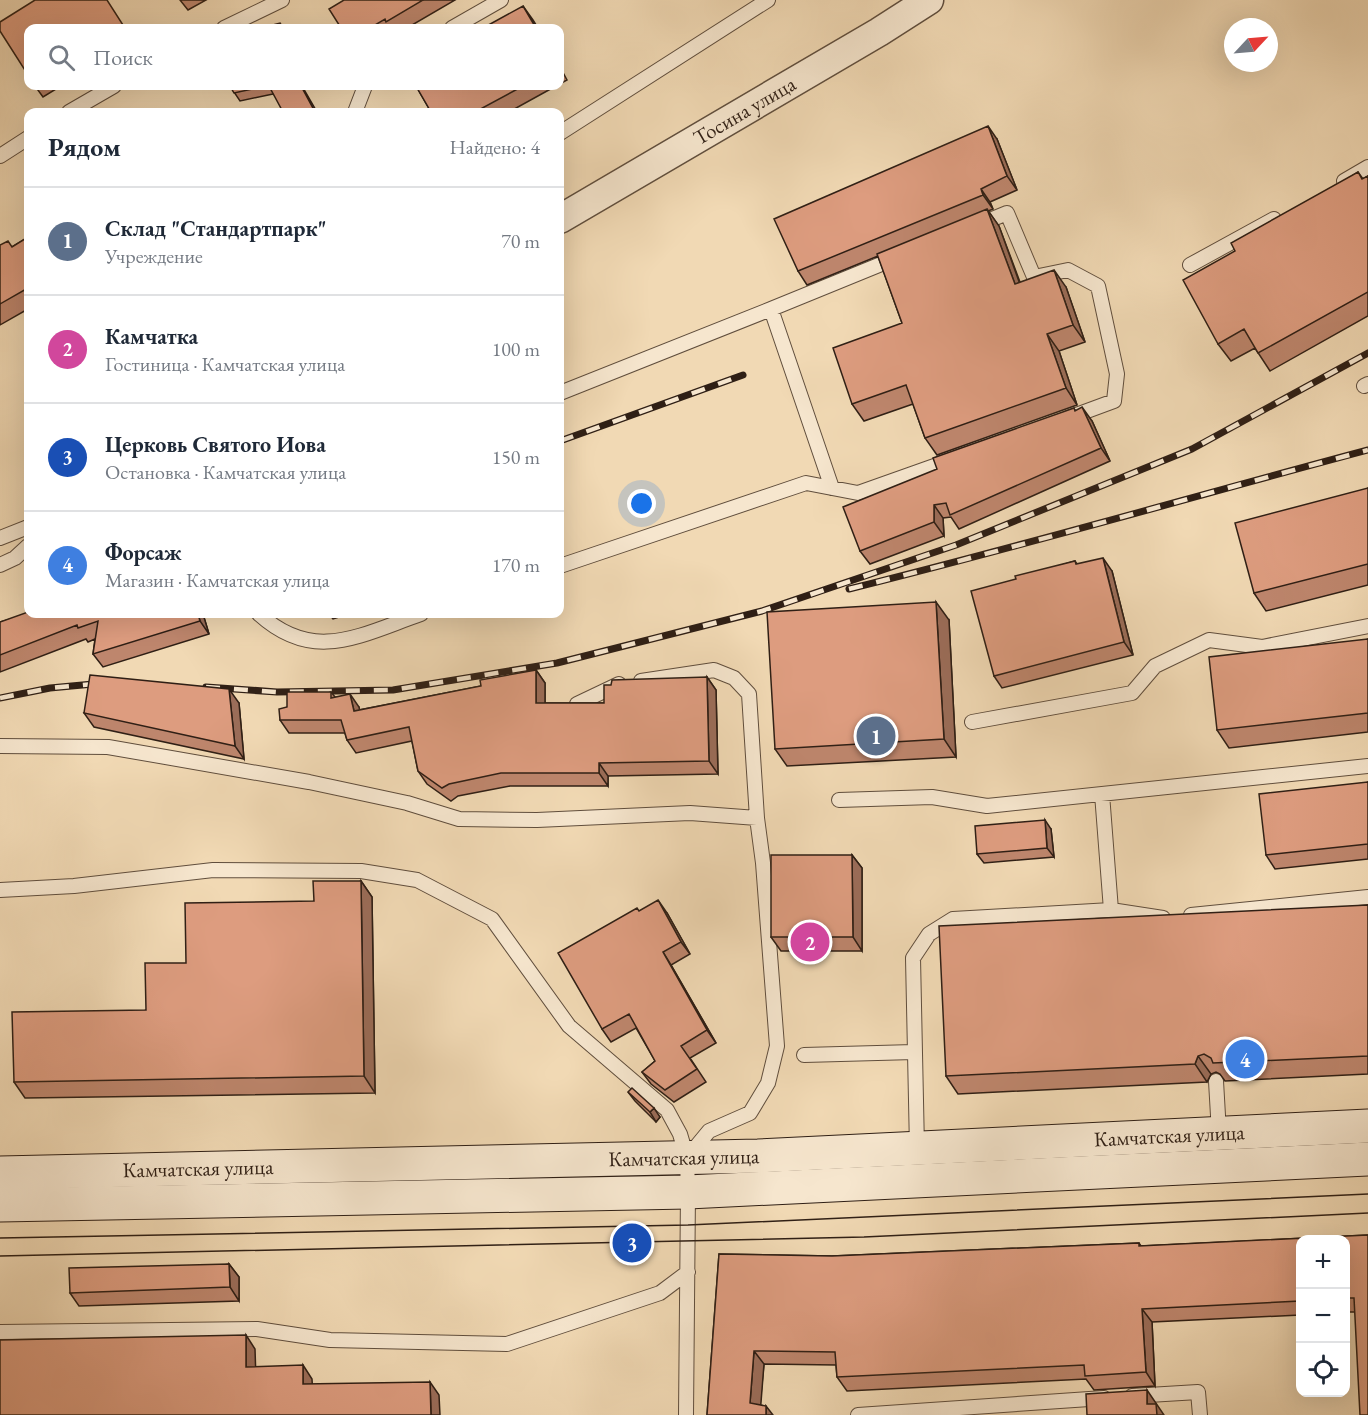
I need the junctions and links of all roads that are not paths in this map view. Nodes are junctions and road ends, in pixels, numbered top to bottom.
1 (282, 0) edge
2 (501, 0) edge
3 (768, 0) edge
4 (929, 0) edge
5 (233, 24) edge
6 (459, 24) edge
7 (107, 90) edge
8 (363, 90) edge
9 (76, 108) edge
10 (357, 108) edge
11 (564, 129) edge
12 (24, 141) edge
13 (0, 156) edge
14 (1368, 167) edge
15 (1326, 190) edge
16 (1284, 213) edge
17 (564, 217) edge
18 (963, 231) edge
19 (909, 253) edge
20 (1190, 265) dead end
21 (771, 309) junction
22 (564, 391) edge
23 (1058, 421) edge
24 (969, 453) edge
25 (832, 488) junction
26 (24, 529) edge
27 (0, 538) edge
28 (24, 550) edge
29 (0, 565) edge
30 (564, 565) edge
31 (264, 618) edge
32 (408, 618) edge
33 (1368, 626) edge
34 (577, 704) edge
35 (972, 722) dead end
36 (0, 746) edge
37 (1368, 765) edge
38 (1102, 794) junction
39 (839, 800) dead end
40 (757, 818) junction
41 (0, 890) edge
42 (1368, 897) edge
43 (1111, 910) junction
44 (914, 1052) junction
45 (804, 1055) dead end
46 (1216, 1081) edge
47 (1368, 1126) edge
48 (1219, 1133) junction
49 (687, 1158) junction
50 (1368, 1159) edge
51 (918, 1164) junction
52 (0, 1173) edge
53 (688, 1192) junction
54 (0, 1205) edge
55 (688, 1272) junction
56 (0, 1332) edge
57 (686, 1415) edge
58 (858, 1415) edge
59 (1200, 1415) edge

1 - 5 lane
2 - 6 lane
3 - 11 lane
4 - 17 street, Тосина улица
7 - 9 lane
8 - 10 lane
12 - 13 lane
14 - 15 lane
16 - 20 lane
18 - 23 lane
19 - 21 lane
21 - 22 lane
21 - 25 lane
24 - 25 lane
25 - 30 lane
26 - 27 lane
28 - 29 lane
31 - 32 lane
33 - 35 lane
34 - 40 lane
36 - 40 lane
37 - 38 lane
38 - 39 lane
38 - 43 lane
40 - 49 lane
41 - 49 lane
42 - 43 lane
43 - 44 lane
44 - 45 lane
44 - 51 lane
46 - 48 lane
47 - 48 main road, Камчатская улица
48 - 51 main road, Камчатская улица
49 - 51 main road, Камчатская улица
49 - 52 main road, Камчатская улица
49 - 53 lane
50 - 51 main road, Камчатская улица
51 - 53 main road, Камчатская улица
53 - 54 main road, Камчатская улица
53 - 55 lane
55 - 56 lane
55 - 57 lane
58 - 59 lane

